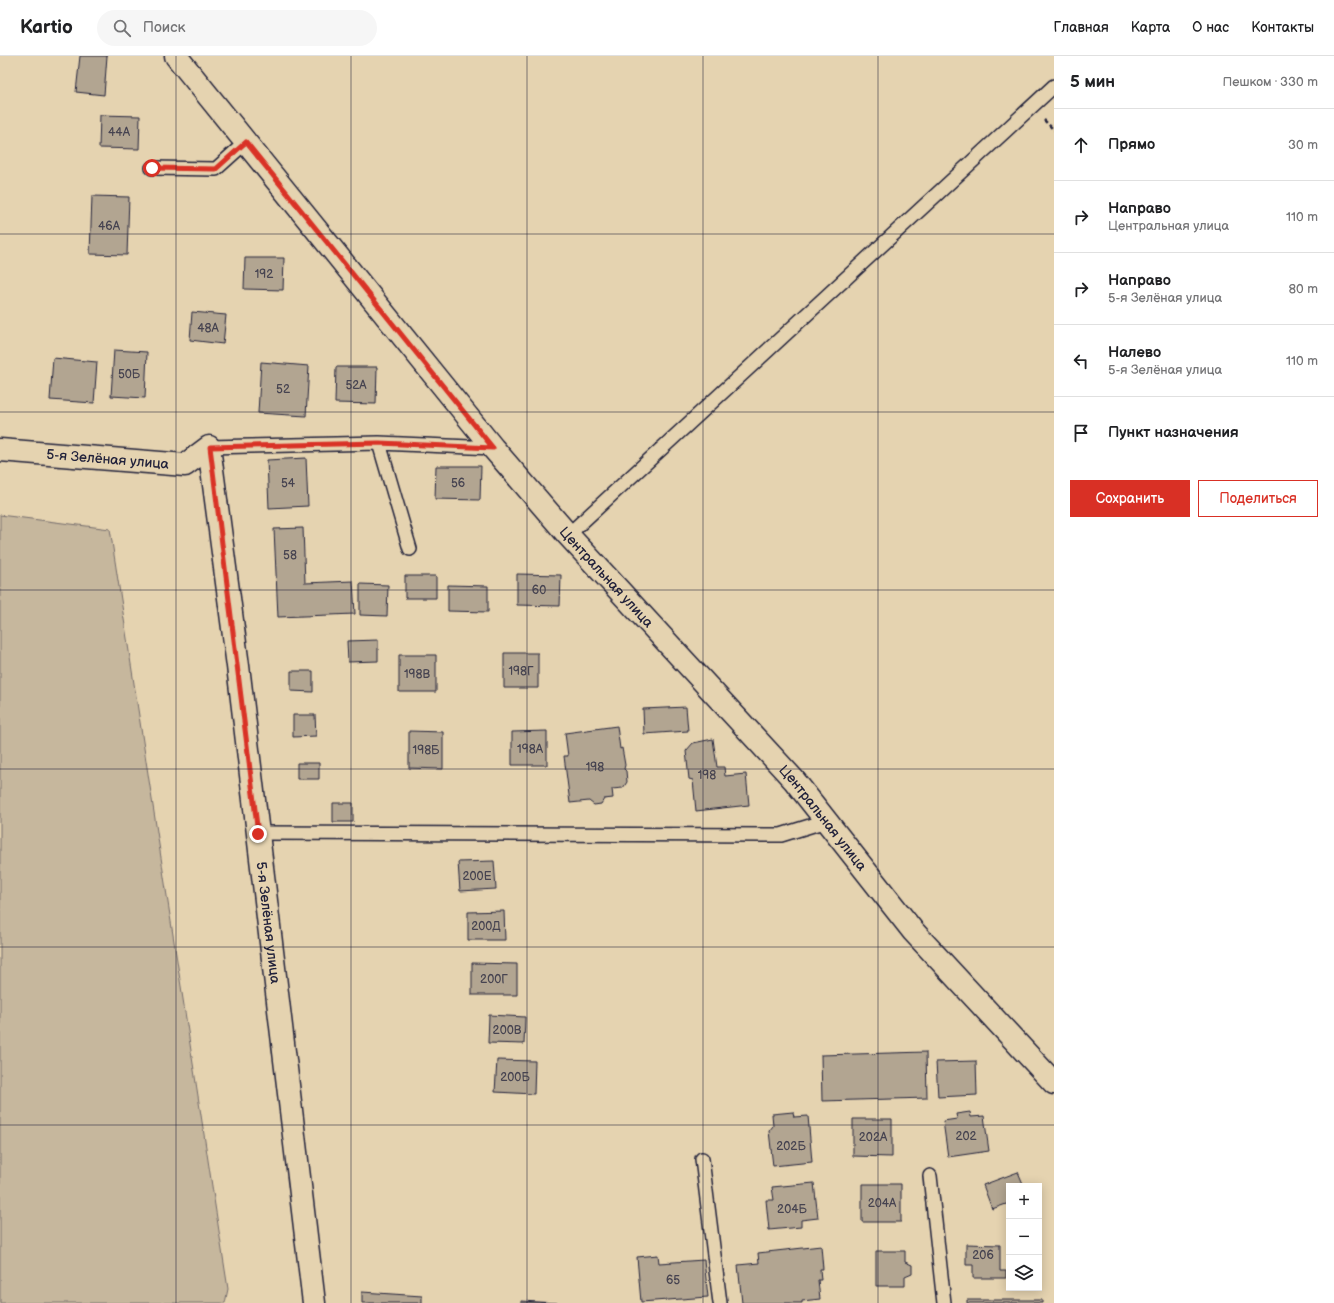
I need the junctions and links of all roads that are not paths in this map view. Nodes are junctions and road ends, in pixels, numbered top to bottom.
1 (176, 56) edge
2 (1054, 86) edge
3 (246, 142) junction
4 (152, 168) dead end
5 (379, 443) junction
6 (210, 447) junction
7 (493, 448) junction
8 (0, 450) edge
9 (568, 534) junction
10 (410, 549) dead end
11 (826, 821) junction
12 (258, 834) junction
13 (1054, 1083) edge
14 (702, 1159) dead end
15 (930, 1176) dead end
16 (314, 1303) edge
17 (720, 1303) edge
18 (944, 1303) edge

1 - 3 street, Центральная улица
2 - 9 lane
3 - 4 lane
3 - 7 street, Центральная улица
5 - 6 lane
5 - 7 lane
5 - 10 lane
6 - 8 street, 5-я Зелёная улица
6 - 12 street, 5-я Зелёная улица
7 - 9 street, Центральная улица
9 - 11 street, Центральная улица
11 - 12 lane
11 - 13 street, Центральная улица
12 - 16 street, 5-я Зелёная улица
14 - 17 lane
15 - 18 lane

